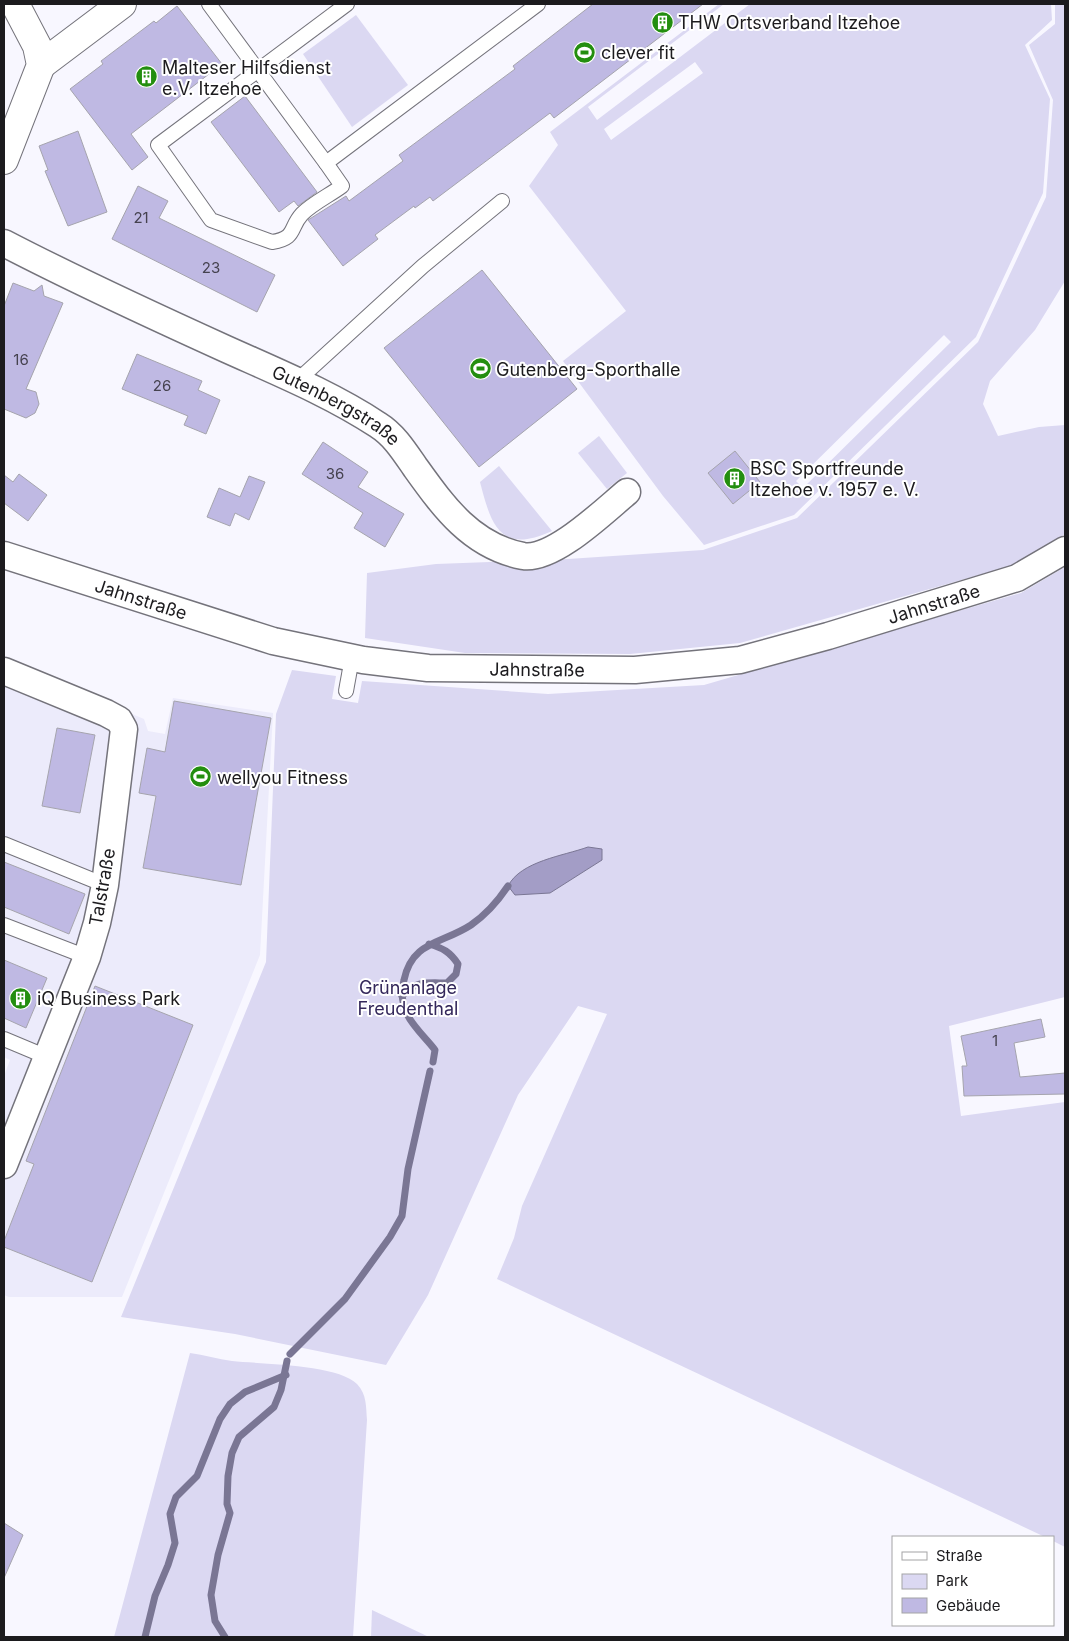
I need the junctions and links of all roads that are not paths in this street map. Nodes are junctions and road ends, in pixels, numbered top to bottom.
1 (15, 4) edge
2 (122, 4) edge
3 (210, 4) edge
4 (348, 4) edge
5 (538, 4) edge
6 (42, 65) junction
7 (258, 70) junction
8 (4, 160) edge
9 (326, 163) junction
10 (502, 201) dead end
11 (4, 243) edge
12 (297, 381) junction
13 (627, 492) dead end
14 (1065, 550) edge
15 (4, 556) edge
16 (352, 658) junction
17 (4, 671) edge
18 (346, 691) dead end
19 (4, 844) edge
20 (105, 886) junction
21 (4, 925) edge
22 (86, 957) junction
23 (4, 1039) edge
24 (47, 1057) junction
25 (4, 1165) edge

1 - 6 main road
2 - 6 main road
3 - 7 lane
4 - 7 lane
5 - 9 lane
6 - 8 main road
7 - 9 lane
7 - 9 lane
10 - 12 lane
11 - 12 street, Gutenbergstraße
12 - 13 street, Gutenbergstraße
14 - 16 street, Jahnstraße
15 - 16 street, Jahnstraße
16 - 18 lane
17 - 20 street, Talstraße
19 - 20 lane
20 - 22 street, Talstraße
21 - 22 lane
22 - 24 street, Talstraße
23 - 24 lane
24 - 25 street, Talstraße

